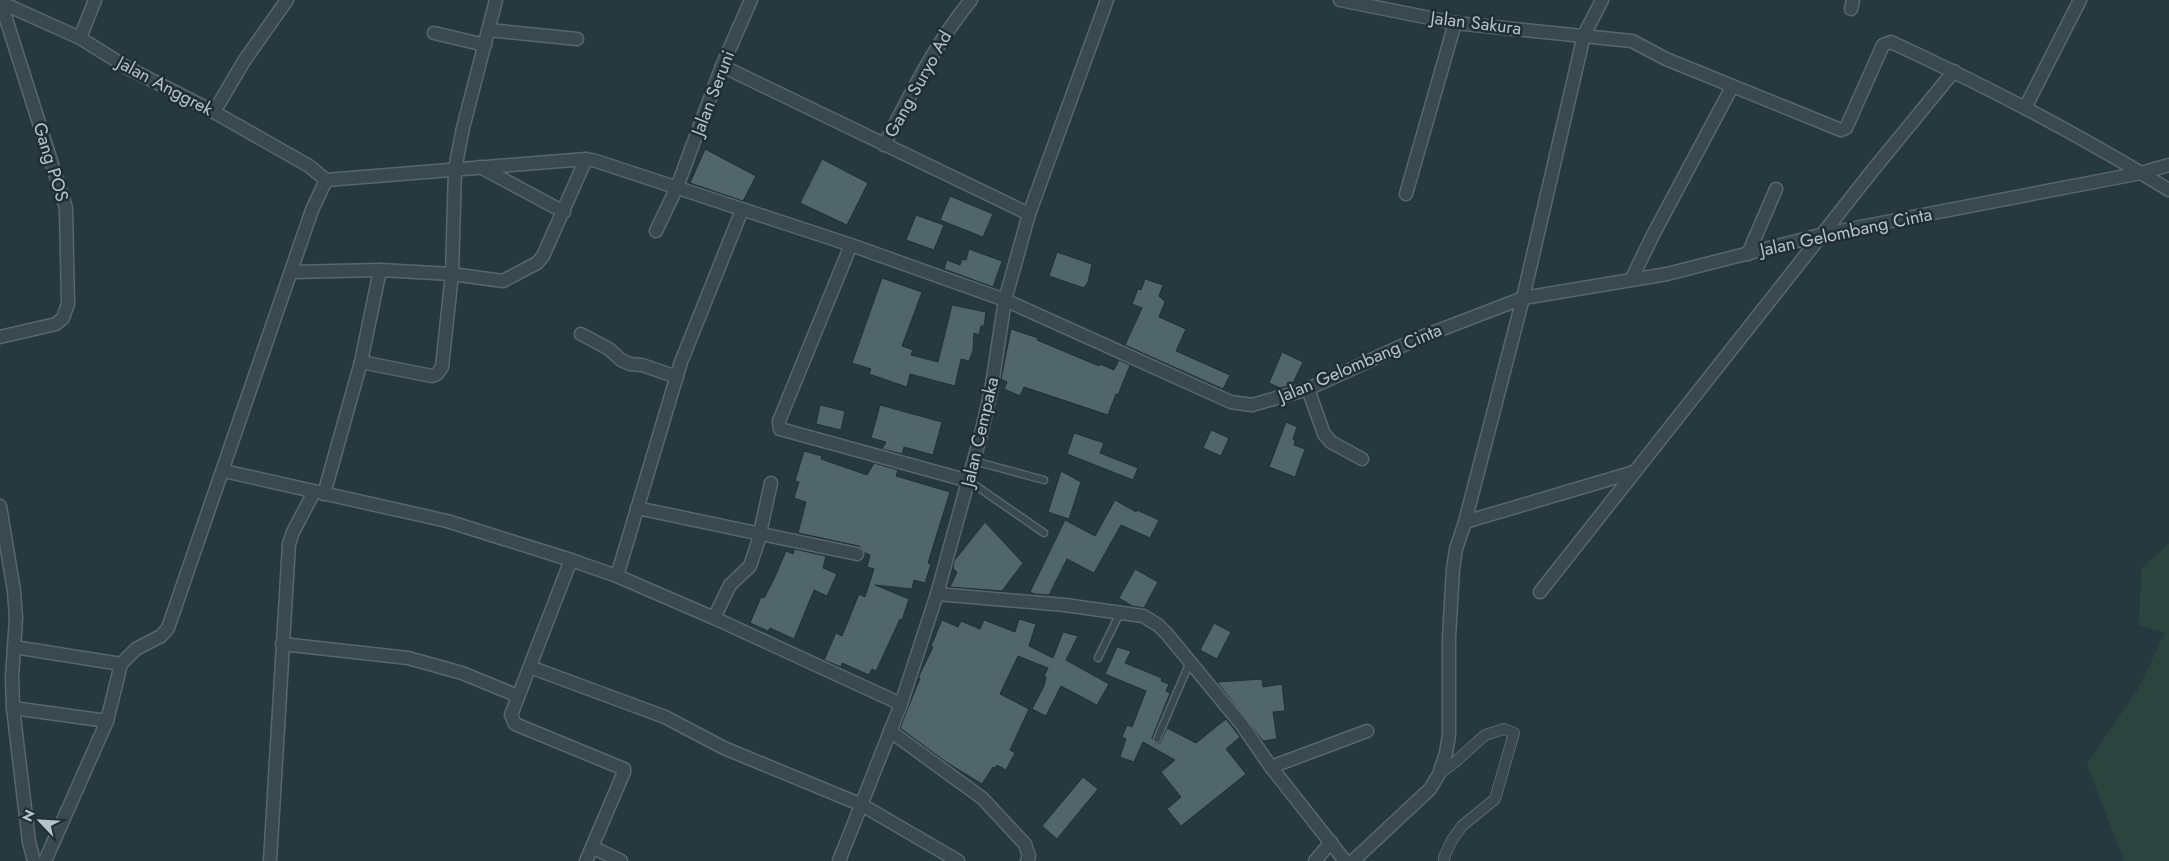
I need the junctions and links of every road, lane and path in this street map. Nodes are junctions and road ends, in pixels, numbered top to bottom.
1 (95, 0) edge
2 (287, 0) edge
3 (496, 0) edge
4 (751, 0) edge
5 (972, 0) edge
6 (1107, 0) edge
7 (1340, 0) edge
8 (1602, 0) edge
9 (2080, 0) edge
10 (0, 2) edge
11 (1455, 23) junction
12 (489, 30) junction
13 (434, 33) dead end
14 (1584, 35) junction
15 (80, 38) junction
16 (576, 39) dead end
17 (485, 45) junction
18 (722, 66) junction
19 (1954, 71) junction
20 (1732, 87) junction
21 (2025, 108) junction
22 (214, 112) junction
23 (884, 145) junction
24 (586, 159) junction
25 (2169, 165) edge
26 (480, 167) junction
27 (456, 169) junction
28 (2141, 173) junction
29 (326, 180) junction
30 (677, 187) junction
31 (1776, 189) dead end
32 (2169, 190) edge
33 (1406, 194) dead end
34 (742, 210) junction
35 (564, 212) junction
36 (1029, 214) junction
37 (656, 231) dead end
38 (1824, 234) junction
39 (851, 245) junction
40 (1748, 254) junction
41 (380, 270) junction
42 (291, 272) junction
43 (452, 274) junction
44 (1631, 280) junction
45 (1523, 298) junction
46 (1005, 300) junction
47 (581, 334) dead end
48 (0, 337) edge
49 (361, 362) junction
50 (677, 377) junction
51 (1308, 389) junction
52 (1362, 459) dead end
53 (974, 461) junction
54 (224, 471) junction
55 (1634, 472) junction
56 (1044, 480) dead end
57 (969, 481) junction
58 (771, 483) dead end
59 (319, 493) junction
60 (0, 506) edge
61 (636, 508) junction
62 (1465, 522) junction
63 (760, 533) junction
64 (1044, 533) dead end
65 (856, 554) dead end
66 (571, 560) junction
67 (617, 576) junction
68 (1540, 592) dead end
69 (937, 594) junction
70 (1120, 613) junction
71 (714, 618) junction
72 (282, 644) junction
73 (14, 647) junction
74 (1098, 658) dead end
75 (1190, 662) junction
76 (121, 664) junction
77 (530, 667) junction
78 (518, 696) junction
79 (901, 704) junction
80 (14, 708) junction
81 (107, 721) junction
82 (890, 731) junction
83 (1367, 731) dead end
84 (1157, 739) dead end
85 (1271, 768) junction
86 (1439, 774) junction
87 (862, 805) junction
88 (1331, 842) junction
89 (592, 847) junction
90 (34, 861) edge
91 (46, 861) edge
92 (270, 861) edge
93 (586, 861) edge
94 (622, 861) edge
95 (839, 861) edge
96 (958, 861) edge
97 (1027, 861) edge
98 (1315, 861) edge
99 (1345, 861) edge
100 (1353, 861) edge
101 (1444, 861) edge

1 - 15 street
2 - 22 street
3 - 12 street
4 - 18 street, Jalan Seruni
5 - 23 street, Gang Suryo Ad
6 - 36 street, Jalan Cempaka
7 - 11 street, Jalan Sakura
8 - 14 street
9 - 21 street
10 - 15 street, Jalan Anggrek
10 - 48 street, Gang POS
11 - 14 street, Jalan Sakura
11 - 33 street
12 - 16 street
12 - 17 street
13 - 17 street
14 - 20 street, Jalan Sakura
14 - 45 street
15 - 22 street, Jalan Anggrek
17 - 27 street
18 - 23 street
18 - 30 street, Jalan Seruni
19 - 20 street, Jalan Sakura
19 - 21 street
19 - 38 street
20 - 44 street
21 - 28 street
22 - 29 street, Jalan Anggrek
23 - 36 street
24 - 26 street, Jalan Gelombang Cinta
24 - 30 street, Jalan Gelombang Cinta
24 - 35 street
25 - 28 street, Jalan Gelombang Cinta
26 - 27 street, Jalan Gelombang Cinta
26 - 35 street
27 - 29 street, Jalan Gelombang Cinta
27 - 43 street
28 - 32 street
28 - 38 street, Jalan Gelombang Cinta
29 - 42 street
30 - 34 street, Jalan Gelombang Cinta
30 - 37 street, Jalan Seruni
31 - 40 street
34 - 39 street, Jalan Gelombang Cinta
34 - 50 street
35 - 43 street
36 - 46 street, Jalan Cempaka
38 - 40 street, Jalan Gelombang Cinta
38 - 55 street
39 - 46 street, Jalan Gelombang Cinta
39 - 57 street
40 - 44 street, Jalan Gelombang Cinta
41 - 42 street
41 - 43 street
41 - 49 street
42 - 54 street
43 - 49 street
44 - 45 street, Jalan Gelombang Cinta
45 - 51 street, Jalan Gelombang Cinta
45 - 62 street
46 - 51 street, Jalan Gelombang Cinta
46 - 53 street, Jalan Cempaka
47 - 50 street
49 - 59 street
50 - 61 street
51 - 52 street
53 - 56 lane
53 - 57 street, Jalan Cempaka
54 - 59 street
54 - 76 street
55 - 62 street
55 - 68 street
57 - 64 lane
57 - 69 street, Jalan Cempaka
58 - 63 street
59 - 66 street
59 - 72 street
60 - 73 street
61 - 63 street
61 - 67 street
62 - 86 street
63 - 65 street
63 - 71 street
66 - 67 street
66 - 77 street
67 - 71 street
69 - 70 street
69 - 79 street, Jalan Cempaka
70 - 74 lane
70 - 75 street
71 - 79 street
72 - 78 street
72 - 92 street
73 - 76 street
73 - 80 street
75 - 84 lane
75 - 85 street
76 - 81 street
77 - 78 street
77 - 87 street
78 - 89 street
79 - 82 street, Jalan Cempaka
80 - 81 street
80 - 90 street
81 - 91 street
82 - 87 street, Jalan Cempaka
82 - 97 street
83 - 85 street
85 - 88 street
86 - 100 street
86 - 101 street
87 - 95 street, Jalan Cempaka
87 - 96 street
88 - 98 street
88 - 99 street
89 - 93 street
89 - 94 street

